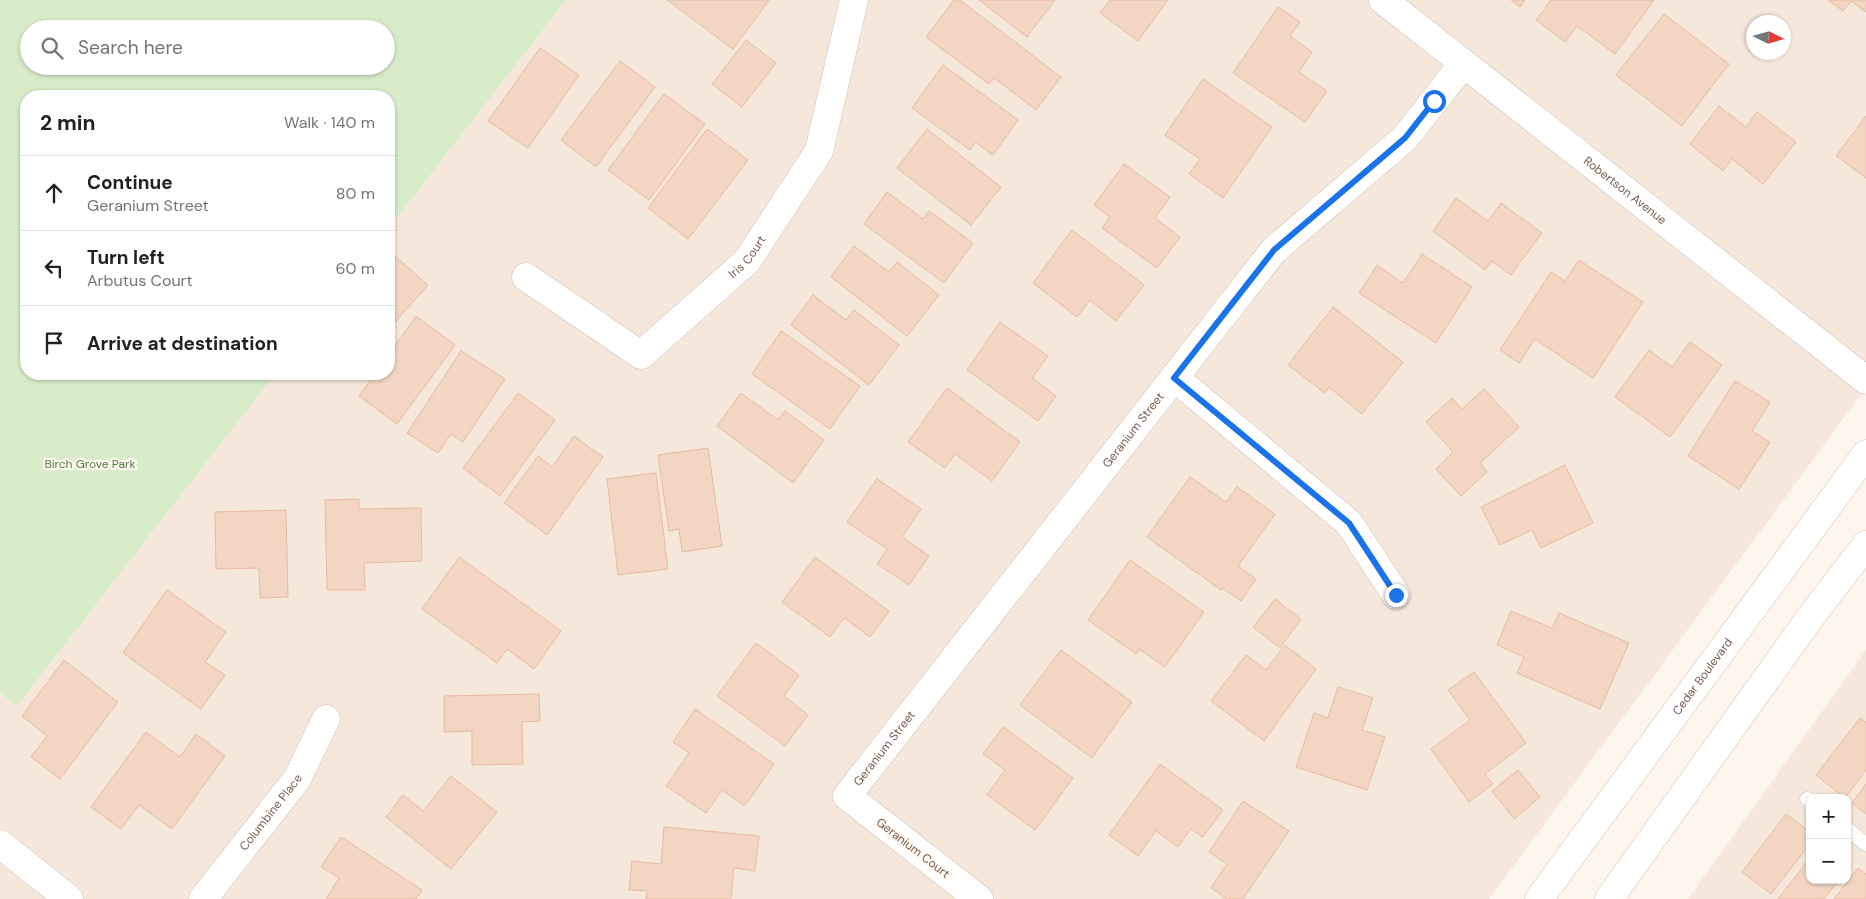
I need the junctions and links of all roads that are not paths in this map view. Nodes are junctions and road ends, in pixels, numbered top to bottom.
1 (854, 0) edge
2 (1383, 0) edge
3 (1463, 64) junction
4 (526, 277) dead end
5 (1174, 378) junction
6 (1866, 380) edge
7 (1866, 454) edge
8 (1866, 545) edge
9 (1396, 595) dead end
10 (326, 719) dead end
11 (848, 796) joint
12 (1851, 832) edge
13 (0, 844) edge
14 (1866, 844) edge
15 (69, 899) edge
16 (203, 899) edge
17 (979, 899) edge
18 (1539, 899) edge
19 (1609, 899) edge

1 - 4 street, Iris Court
2 - 3 street, Robertson Avenue
3 - 5 street, Geranium Street
3 - 6 street, Robertson Avenue
5 - 9 street
5 - 11 street, Geranium Street
7 - 18 street, Cedar Boulevard
8 - 19 street
10 - 16 street, Columbine Place
11 - 17 street, Geranium Court
12 - 14 lane
13 - 15 street

